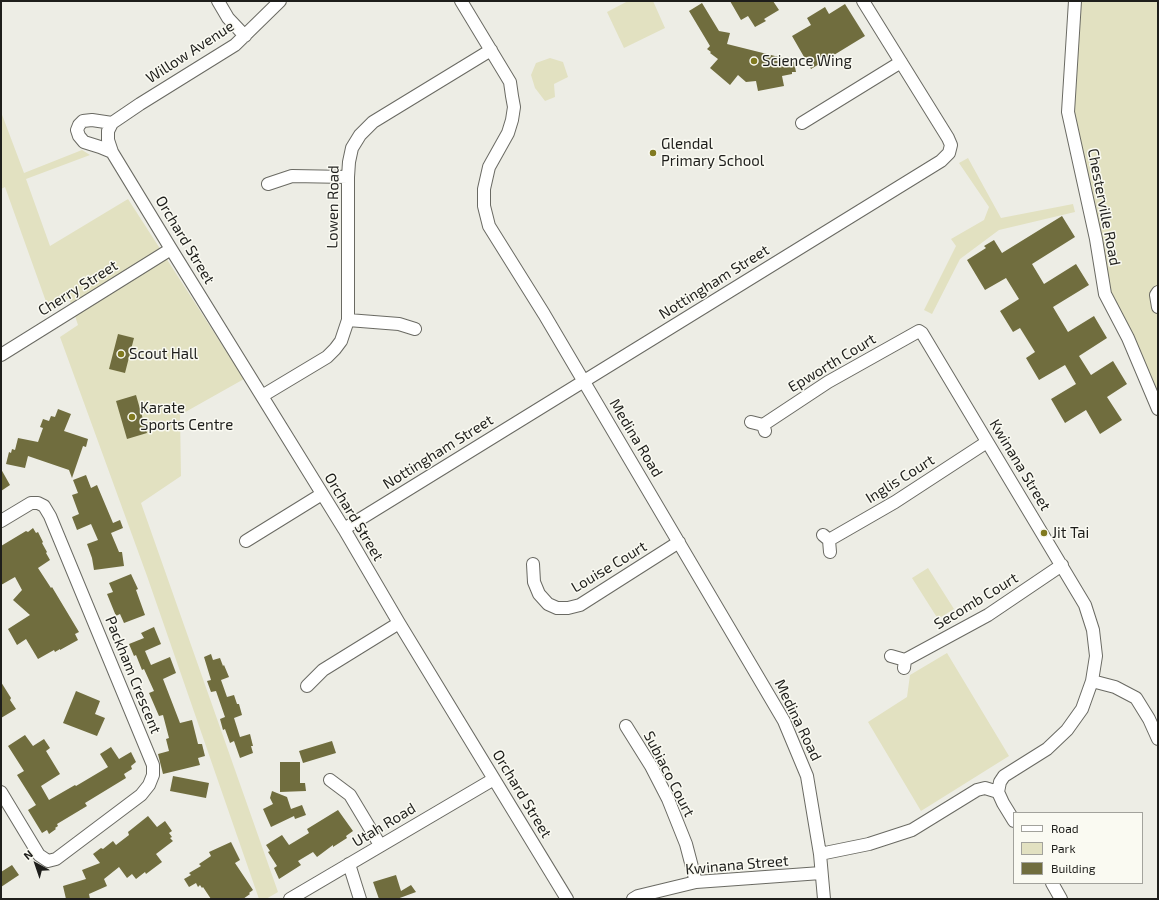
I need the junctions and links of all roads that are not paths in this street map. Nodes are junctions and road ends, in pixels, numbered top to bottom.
1 (218, 1) edge
2 (280, 1) edge
3 (461, 1) edge
4 (863, 1) edge
5 (1075, 1) edge
6 (245, 36) junction
7 (491, 50) junction
8 (901, 62) junction
9 (112, 123) junction
10 (802, 123) dead end
11 (112, 152) junction
12 (348, 177) junction
13 (268, 184) dead end
14 (171, 249) junction
15 (1158, 292) edge
16 (1158, 307) edge
17 (348, 320) junction
18 (415, 329) dead end
19 (919, 331) joint
20 (1, 355) edge
21 (583, 381) junction
22 (262, 396) junction
23 (1158, 409) edge
24 (751, 422) dead end
25 (987, 442) junction
26 (322, 494) junction
27 (1, 521) edge
28 (344, 529) junction
29 (246, 541) dead end
30 (679, 542) junction
31 (827, 542) dead end
32 (533, 564) dead end
33 (1062, 565) junction
34 (399, 623) junction
35 (891, 656) dead end
36 (1092, 681) junction
37 (306, 686) dead end
38 (626, 726) dead end
39 (1158, 739) edge
40 (494, 779) junction
41 (330, 780) dead end
42 (1, 792) edge
43 (998, 792) junction
44 (1013, 819) edge
45 (380, 845) junction
46 (820, 854) junction
47 (349, 864) junction
48 (821, 873) junction
49 (696, 882) junction
50 (1053, 884) edge
51 (290, 899) edge
52 (360, 899) edge
53 (567, 899) edge
54 (633, 899) edge
55 (824, 899) edge
56 (1061, 899) edge

1 - 6 street
2 - 6 street, Willow Avenue
3 - 7 street, Medina Road
4 - 8 street, Nottingham Street
5 - 23 street, Chesterville Road
6 - 9 street, Willow Avenue
7 - 12 street, Lowen Road
7 - 21 street, Medina Road
8 - 10 street
8 - 21 street, Nottingham Street
9 - 11 street, Orchard Street
9 - 11 street
11 - 14 street, Orchard Street
12 - 13 street
12 - 17 street, Lowen Road
14 - 20 street, Cherry Street
14 - 22 street, Orchard Street
15 - 16 street
17 - 18 street
17 - 22 street, Lowen Road
19 - 24 street, Epworth Court
19 - 25 street, Kwinana Street
21 - 28 street, Nottingham Street
21 - 30 street, Medina Road
22 - 26 street, Orchard Street
25 - 31 street, Inglis Court
25 - 33 street, Kwinana Street
26 - 28 street, Orchard Street
26 - 29 street
27 - 42 street, Packham Crescent
28 - 34 street, Orchard Street
30 - 32 street, Louise Court
30 - 46 street, Medina Road
33 - 35 street, Secomb Court
33 - 36 street, Kwinana Street
34 - 37 street
34 - 40 street, Orchard Street
36 - 39 street
36 - 43 street, Kwinana Street
38 - 49 street, Subiaco Court
40 - 45 street, Utah Road
40 - 53 street, Orchard Street
41 - 45 street
43 - 44 street
43 - 46 street
45 - 47 street, Utah Road
46 - 48 street, Medina Road
47 - 51 street, Utah Road
47 - 52 street
48 - 49 street, Kwinana Street
48 - 55 street, Medina Road
49 - 54 street, Kwinana Street
50 - 56 street

